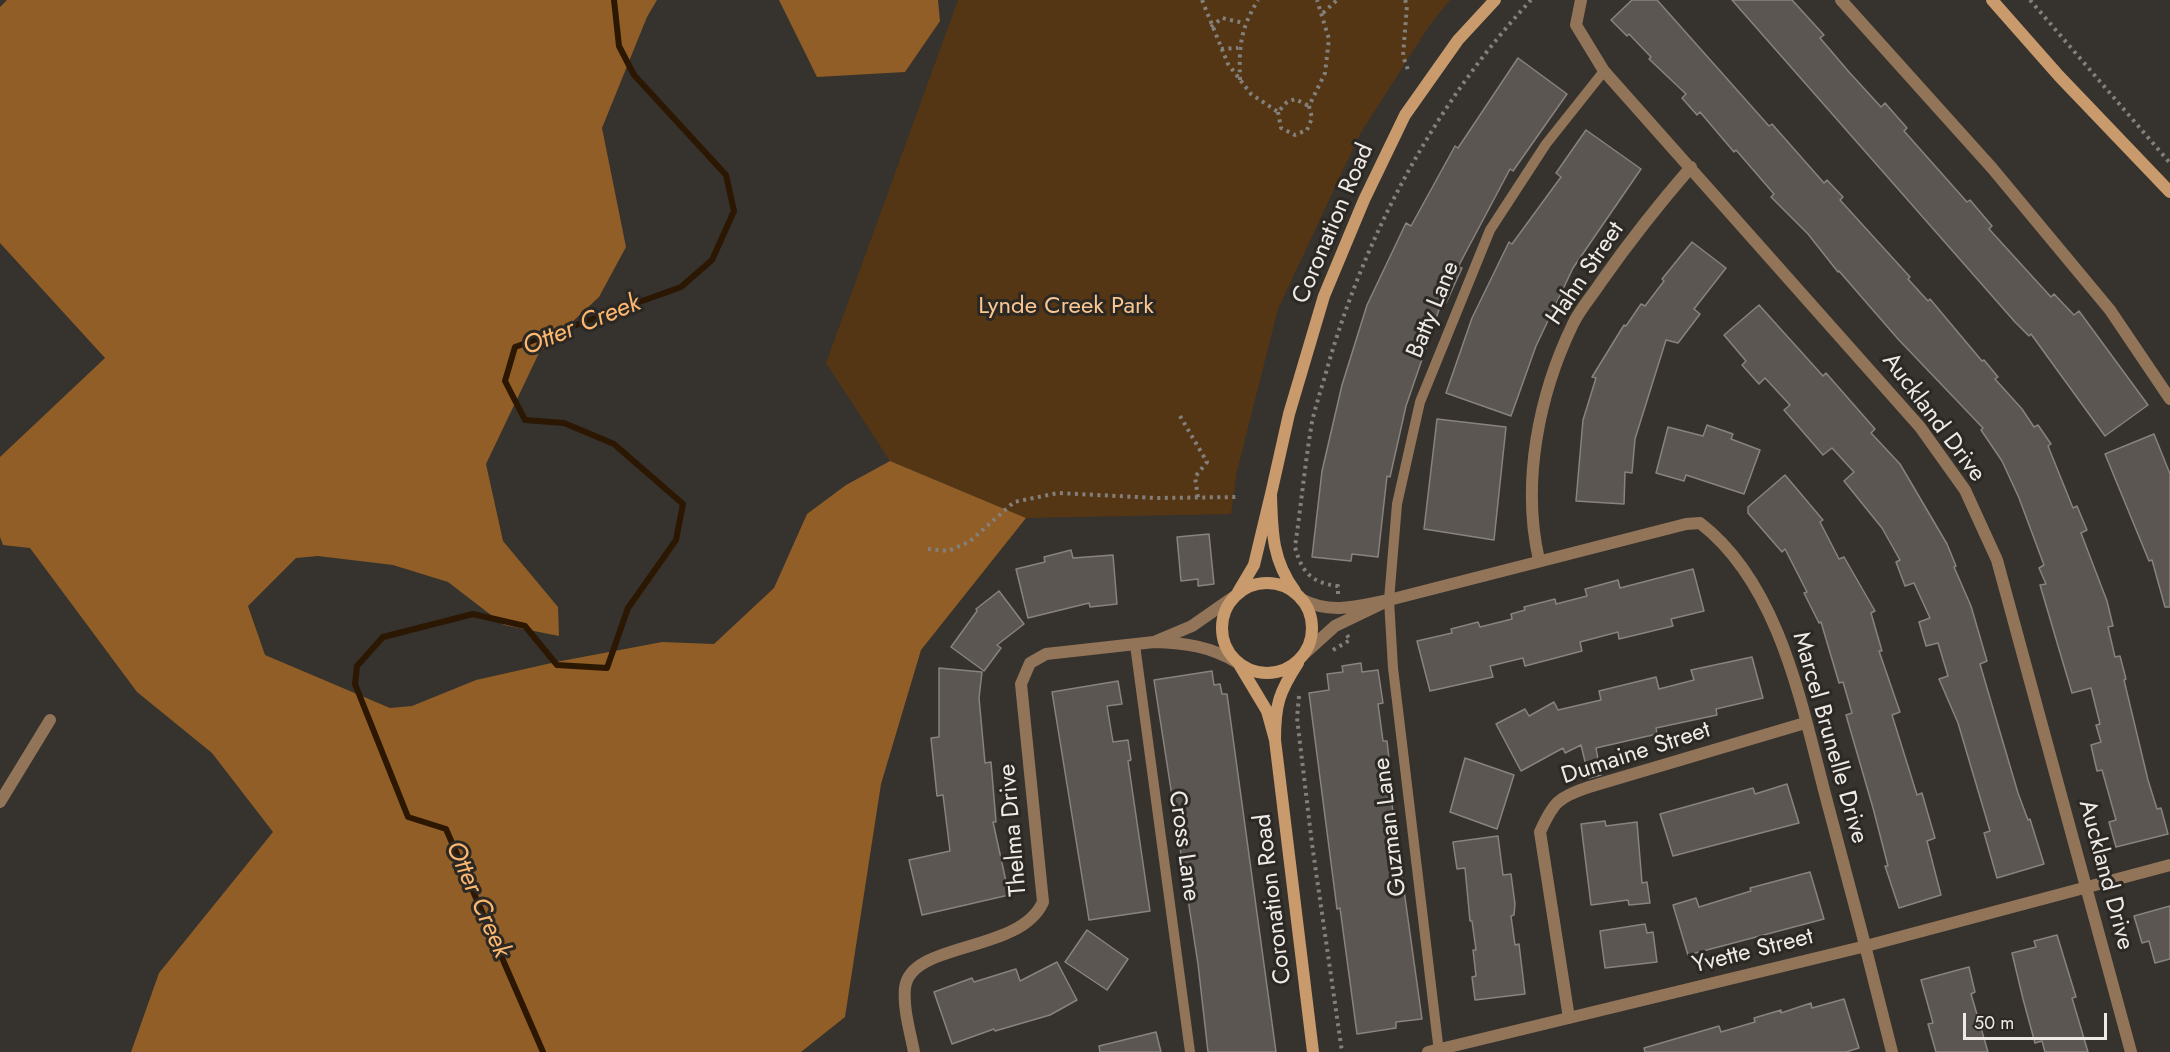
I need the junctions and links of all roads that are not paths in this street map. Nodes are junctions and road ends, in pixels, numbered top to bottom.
1 (1495, 0) edge
2 (1581, 0) edge
3 (1841, 0) edge
4 (1992, 0) edge
5 (1604, 71) junction
6 (1691, 167) junction
7 (2170, 192) edge
8 (2170, 399) edge
9 (1271, 494) junction
10 (1539, 560) junction
11 (1235, 596) junction
12 (1301, 599) junction
13 (1389, 600) junction
14 (1154, 642) junction
15 (1135, 645) junction
16 (1304, 654) junction
17 (1238, 663) junction
18 (50, 720) dead end
19 (1805, 723) junction
20 (1275, 740) junction
21 (0, 802) edge
22 (2170, 865) edge
23 (2086, 887) junction
24 (1866, 946) junction
25 (1569, 1018) junction
26 (1435, 1051) edge
27 (914, 1052) edge
28 (1190, 1052) edge
29 (1313, 1052) edge
30 (1892, 1052) edge
31 (2131, 1052) edge

1 - 9 street, Coronation Road
2 - 5 street, Auckland Drive
3 - 8 street
4 - 7 street
5 - 6 street, Auckland Drive
5 - 13 lane, Batty Lane
6 - 10 street, Hahn Street
6 - 23 street, Auckland Drive
9 - 11 street, Coronation Road
9 - 12 street, Coronation Road
10 - 13 street, Marcel Brunelle Drive
10 - 19 street, Marcel Brunelle Drive
11 - 12 street
11 - 14 street
11 - 17 street
12 - 13 street, Marcel Brunelle Drive
12 - 16 street
13 - 16 street, Marcel Brunelle Drive
13 - 26 lane, Guzman Lane
14 - 15 street
14 - 17 street
15 - 27 street, Thelma Drive
15 - 28 lane, Cross Lane
16 - 17 street
16 - 20 street, Coronation Road
17 - 20 street, Coronation Road
18 - 21 street
19 - 24 street, Marcel Brunelle Drive
19 - 25 street, Dumaine Street
20 - 29 street, Coronation Road
22 - 23 street, Yvette Street
23 - 24 street, Yvette Street
23 - 31 street, Auckland Drive
24 - 25 street, Yvette Street
24 - 30 street, Marcel Brunelle Drive
25 - 26 street, Yvette Street

